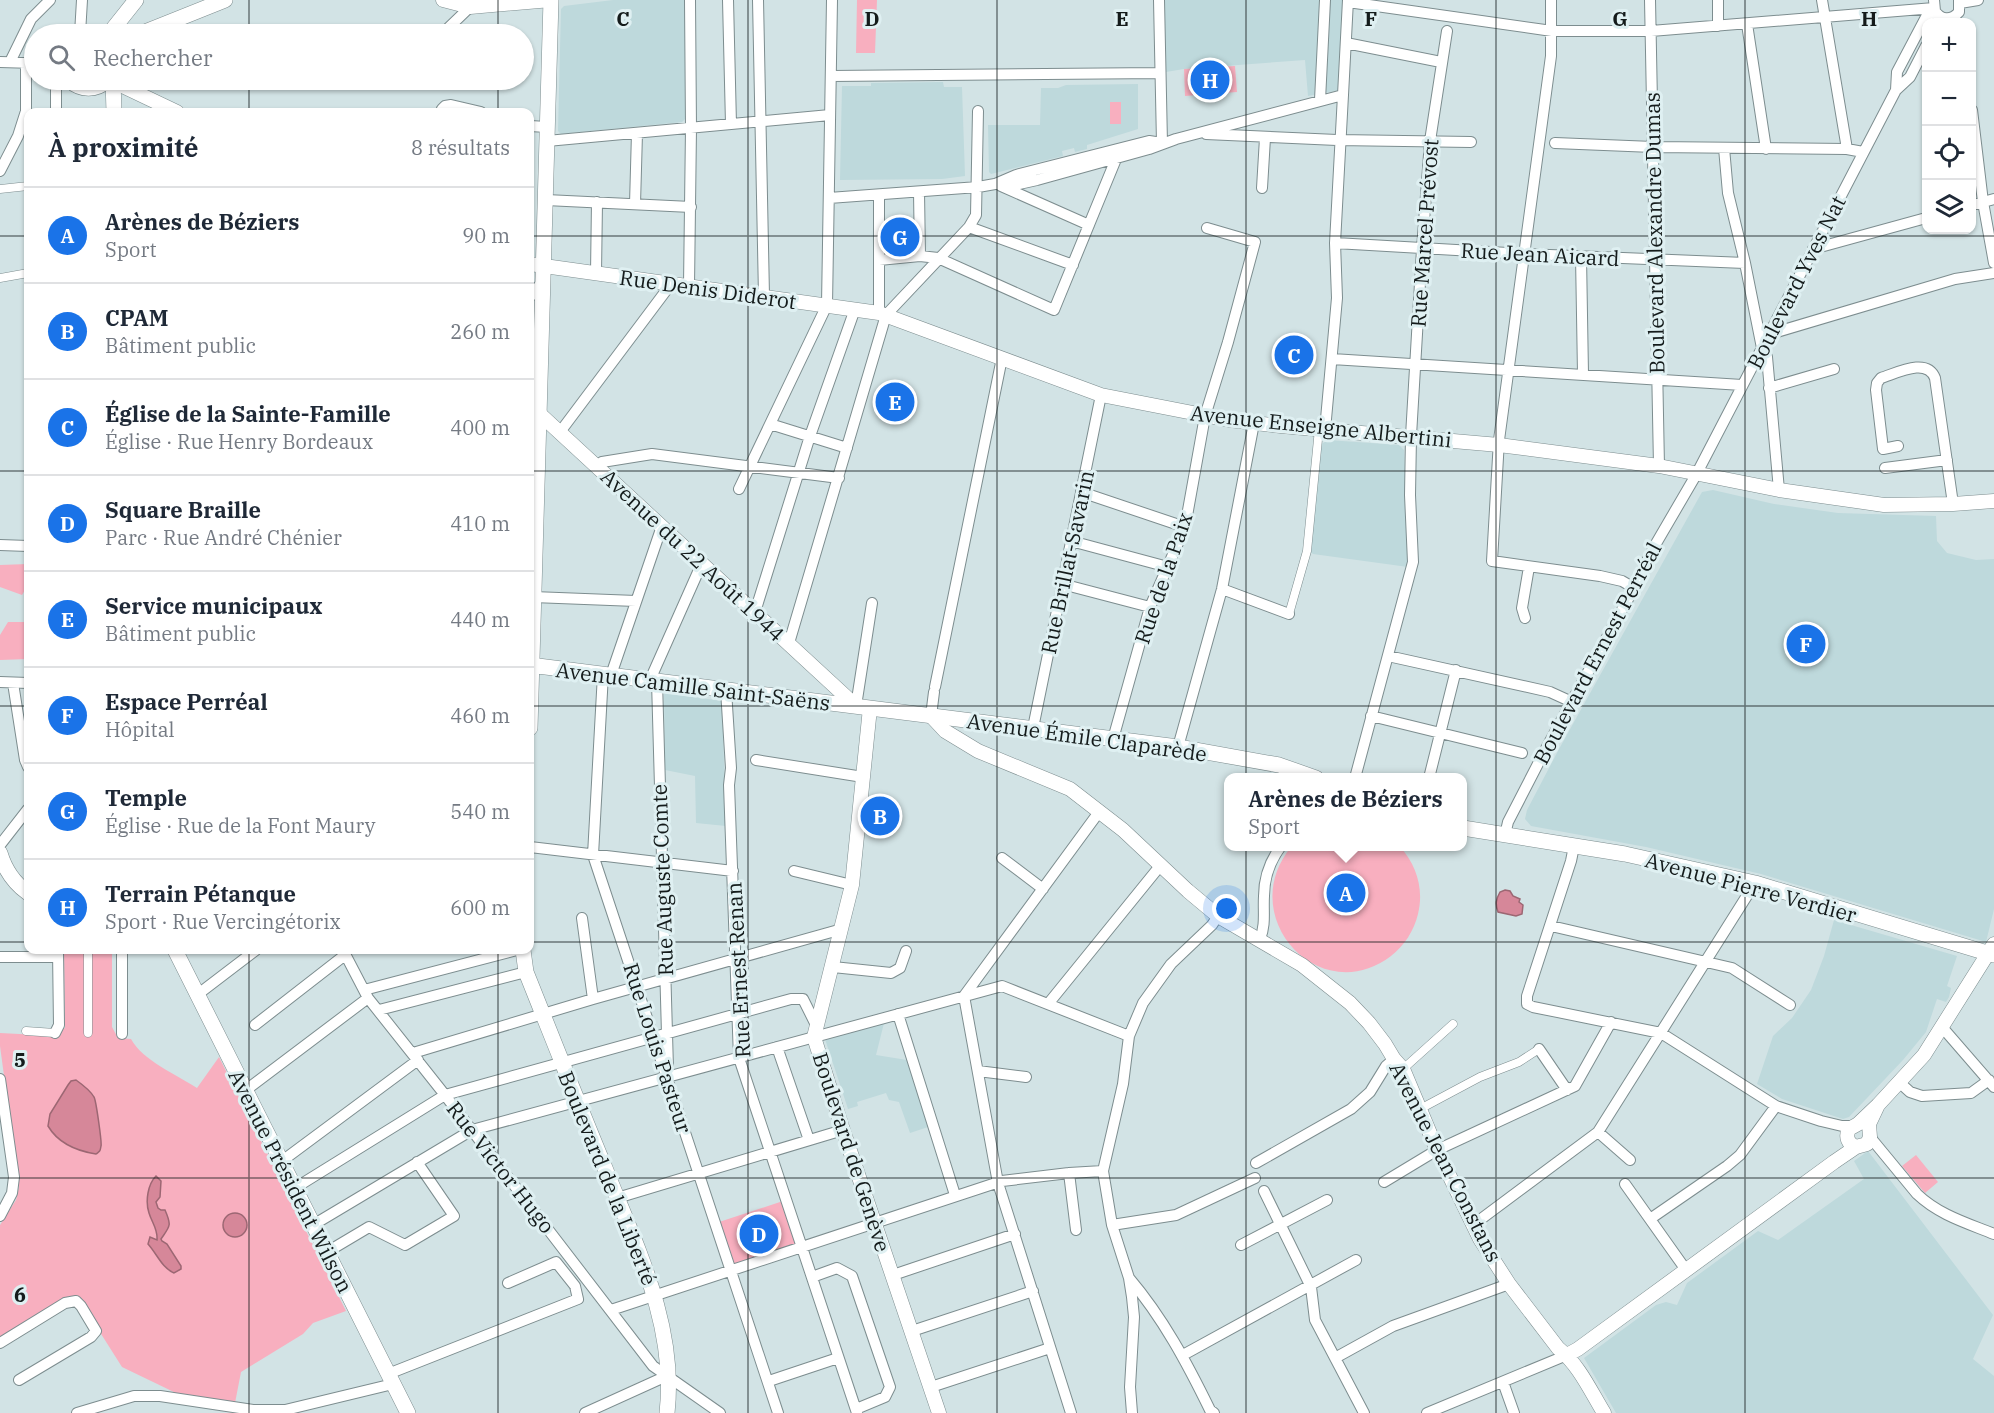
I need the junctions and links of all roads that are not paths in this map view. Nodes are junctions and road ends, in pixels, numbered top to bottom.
1 (50, 0) edge
2 (82, 0) edge
3 (136, 0) edge
4 (225, 0) edge
5 (443, 0) edge
6 (551, 0) edge
7 (690, 0) edge
8 (728, 0) edge
9 (758, 0) edge
10 (832, 0) edge
11 (1159, 0) edge
12 (1325, 0) edge
13 (1551, 0) edge
14 (1650, 0) edge
15 (1718, 0) edge
16 (1822, 0) edge
17 (1978, 0) edge
18 (1348, 1) edge
19 (1960, 1) edge
20 (470, 7) junction
21 (1936, 12) edge
22 (1825, 16) junction
23 (1957, 18) edge
24 (28, 24) edge
25 (81, 24) edge
26 (117, 24) edge
27 (165, 24) edge
28 (452, 24) edge
29 (1747, 24) junction
30 (1718, 26) junction
31 (24, 31) edge
32 (1447, 31) dead end
33 (1651, 31) junction
34 (1552, 32) junction
35 (1346, 42) junction
36 (1922, 54) edge
37 (5, 62) edge
38 (1441, 62) junction
39 (24, 63) edge
40 (1160, 73) junction
41 (831, 76) junction
42 (28, 90) edge
43 (56, 90) edge
44 (97, 90) edge
45 (113, 90) edge
46 (132, 90) edge
47 (1896, 90) junction
48 (1343, 95) junction
49 (1320, 100) junction
50 (26, 108) edge
51 (56, 108) edge
52 (114, 108) edge
53 (114, 108) edge
54 (169, 108) edge
55 (443, 108) edge
56 (464, 108) edge
57 (978, 111) dead end
58 (830, 115) junction
59 (24, 117) edge
60 (762, 122) junction
61 (731, 124) junction
62 (1974, 126) edge
63 (534, 128) edge
64 (691, 128) junction
65 (637, 133) junction
66 (1197, 133) junction
67 (547, 134) junction
68 (1265, 138) junction
69 (1341, 140) junction
70 (1430, 141) junction
71 (1471, 142) dead end
72 (1162, 143) junction
73 (1555, 143) dead end
74 (1653, 147) junction
75 (1724, 148) junction
76 (1766, 149) junction
77 (1847, 149) junction
78 (1863, 152) junction
79 (1116, 159) junction
80 (0, 171) edge
81 (996, 184) junction
82 (24, 186) edge
83 (978, 187) junction
84 (1262, 188) dead end
85 (0, 189) edge
86 (919, 192) junction
87 (879, 196) junction
88 (829, 198) junction
89 (546, 200) junction
90 (1989, 201) edge
91 (597, 202) junction
92 (635, 204) junction
93 (691, 207) junction
94 (1922, 219) edge
95 (1089, 225) junction
96 (969, 227) junction
97 (1207, 228) dead end
98 (1335, 243) junction
99 (1422, 249) junction
100 (1813, 249) junction
101 (1525, 254) junction
102 (920, 256) junction
103 (1581, 256) junction
104 (938, 258) junction
105 (879, 260) junction
106 (1654, 260) junction
107 (1994, 262) edge
108 (1745, 263) junction
109 (1073, 265) junction
110 (539, 270) edge
111 (596, 273) junction
112 (1994, 273) edge
113 (24, 274) edge
114 (0, 278) edge
115 (671, 284) junction
116 (534, 285) edge
117 (689, 286) junction
118 (764, 296) junction
119 (827, 305) junction
120 (855, 309) junction
121 (883, 314) junction
122 (542, 332) junction
123 (1770, 334) junction
124 (534, 341) edge
125 (1762, 348) junction
126 (1002, 358) junction
127 (1332, 359) junction
128 (1416, 364) junction
129 (1834, 369) dead end
130 (1508, 370) junction
131 (1583, 374) junction
132 (1657, 379) junction
133 (1742, 385) junction
134 (1769, 388) junction
135 (1101, 395) junction
136 (534, 410) edge
137 (1205, 416) junction
138 (1254, 423) junction
139 (770, 424) junction
140 (1322, 430) junction
141 (560, 432) junction
142 (810, 436) junction
143 (1411, 436) junction
144 (1499, 445) junction
145 (847, 447) junction
146 (1898, 447) dead end
147 (1947, 460) junction
148 (596, 466) junction
149 (749, 466) junction
150 (1659, 466) junction
151 (1885, 468) dead end
152 (799, 472) junction
153 (1696, 475) junction
154 (839, 478) junction
155 (739, 489) dead end
156 (1779, 490) junction
157 (1081, 492) junction
158 (1994, 501) edge
159 (1953, 504) junction
160 (662, 526) junction
161 (1185, 527) junction
162 (1071, 542) junction
163 (0, 545) edge
164 (24, 546) edge
165 (702, 563) junction
166 (1168, 567) junction
167 (1529, 567) junction
168 (1062, 584) junction
169 (1222, 588) junction
170 (1634, 588) junction
171 (534, 597) edge
172 (636, 600) junction
173 (872, 603) dead end
174 (1150, 607) junction
175 (755, 612) junction
176 (1289, 614) joint
177 (1525, 618) dead end
178 (789, 643) junction
179 (1388, 656) junction
180 (534, 666) edge
181 (1455, 670) junction
182 (607, 675) junction
183 (654, 681) junction
184 (0, 682) edge
185 (13, 683) junction
186 (24, 683) edge
187 (726, 690) junction
188 (1572, 702) junction
189 (863, 707) junction
190 (931, 716) junction
191 (1371, 716) junction
192 (1033, 728) junction
193 (1441, 732) junction
194 (1113, 739) junction
195 (1178, 747) junction
196 (1522, 753) dead end
197 (24, 760) edge
198 (756, 760) dead end
199 (1304, 773) edge
200 (1356, 773) edge
201 (1430, 773) edge
202 (863, 777) junction
203 (1099, 812) junction
204 (24, 815) edge
205 (1467, 829) edge
206 (1505, 835) junction
207 (1574, 846) junction
208 (534, 848) edge
209 (1278, 851) edge
210 (0, 854) edge
211 (593, 855) junction
212 (1002, 858) dead end
213 (662, 863) junction
214 (1160, 866) junction
215 (733, 871) junction
216 (794, 871) dead end
217 (1755, 883) junction
218 (852, 885) junction
219 (1043, 889) junction
220 (24, 890) edge
221 (1218, 916) junction
222 (582, 918) dead end
223 (1551, 926) junction
224 (842, 929) junction
225 (1260, 939) junction
226 (906, 951) dead end
227 (1992, 951) edge
228 (44, 954) edge
229 (58, 954) edge
230 (87, 954) edge
231 (122, 954) edge
232 (179, 954) edge
233 (251, 954) edge
234 (342, 954) edge
235 (345, 954) edge
236 (503, 954) edge
237 (524, 954) edge
238 (0, 957) edge
239 (735, 958) junction
240 (1706, 961) junction
241 (833, 967) junction
242 (526, 972) junction
243 (665, 978) junction
244 (637, 986) junction
245 (197, 994) junction
246 (366, 994) junction
247 (963, 996) junction
248 (825, 998) junction
249 (593, 999) junction
250 (803, 999) junction
251 (1048, 1004) junction
252 (1790, 1005) dead end
253 (379, 1010) junction
254 (737, 1013) junction
255 (542, 1014) junction
256 (898, 1014) junction
257 (1611, 1022) junction
258 (1453, 1024) dead end
259 (255, 1025) dead end
260 (1942, 1027) junction
261 (26, 1031) dead end
262 (88, 1032) dead end
263 (668, 1032) junction
264 (816, 1032) junction
265 (55, 1033) joint
266 (1661, 1033) junction
267 (122, 1034) dead end
268 (654, 1036) junction
269 (1129, 1036) junction
270 (777, 1047) junction
271 (1539, 1049) joint
272 (415, 1056) junction
273 (739, 1058) junction
274 (561, 1061) junction
275 (1399, 1064) junction
276 (978, 1071) junction
277 (1026, 1077) dead end
278 (668, 1078) junction
279 (0, 1079) edge
280 (1899, 1082) junction
281 (1991, 1084) edge
282 (246, 1090) junction
283 (1567, 1090) junction
284 (445, 1095) junction
285 (578, 1101) junction
286 (1776, 1106) junction
287 (1420, 1109) junction
288 (472, 1130) junction
289 (843, 1130) junction
290 (1598, 1132) junction
291 (1861, 1137) junction
292 (808, 1140) junction
293 (1437, 1150) junction
294 (770, 1152) junction
295 (1630, 1160) dead end
296 (282, 1161) junction
297 (417, 1162) junction
298 (1256, 1163) dead end
299 (1103, 1171) junction
300 (699, 1173) junction
301 (1069, 1173) junction
302 (1255, 1178) dead end
303 (1384, 1182) dead end
304 (998, 1183) junction
305 (1625, 1184) dead end
306 (295, 1188) junction
307 (1264, 1191) dead end
308 (955, 1195) junction
309 (617, 1198) junction
310 (1327, 1200) dead end
311 (0, 1216) edge
312 (1650, 1219) junction
313 (874, 1222) junction
314 (313, 1225) junction
315 (1112, 1225) junction
316 (1279, 1225) junction
317 (1473, 1225) junction
318 (1076, 1230) dead end
319 (1015, 1234) junction
320 (1994, 1234) edge
321 (1241, 1245) dead end
322 (802, 1246) junction
323 (327, 1252) junction
324 (1356, 1260) dead end
325 (731, 1270) junction
326 (1686, 1270) junction
327 (893, 1275) junction
328 (812, 1276) junction
329 (1129, 1278) junction
330 (508, 1283) dead end
331 (1509, 1284) junction
332 (1311, 1287) junction
333 (1032, 1291) junction
334 (655, 1295) junction
335 (611, 1310) junction
336 (912, 1331) junction
337 (0, 1343) edge
338 (1050, 1348) junction
339 (1568, 1354) junction
340 (1183, 1355) junction
341 (1335, 1358) junction
342 (838, 1359) junction
343 (669, 1377) junction
344 (391, 1379) junction
345 (19, 1380) dead end
346 (769, 1382) junction
347 (1503, 1382) junction
348 (931, 1388) junction
349 (1444, 1410) edge
350 (856, 1411) edge
351 (77, 1413) edge
352 (408, 1413) edge
353 (585, 1413) edge
354 (667, 1413) edge
355 (720, 1413) edge
356 (778, 1413) edge
357 (939, 1413) edge
358 (1071, 1413) edge
359 (1132, 1413) edge
360 (1214, 1413) edge
361 (1364, 1413) edge
362 (1427, 1413) edge
363 (1515, 1413) edge
364 (1604, 1413) edge

1 - 24 street
2 - 25 street
3 - 26 main road
4 - 27 main road
5 - 20 street
6 - 20 street
6 - 67 main road
7 - 64 street
8 - 61 street
9 - 60 street
10 - 41 street
11 - 40 street
12 - 49 street
13 - 34 street
14 - 33 street, Boulevard Alexandre Dumas
15 - 30 street
16 - 22 street
17 - 19 street
18 - 34 street
18 - 35 street
19 - 23 street
20 - 28 street
21 - 22 street
21 - 47 street, Boulevard Yves Nat
22 - 29 street
22 - 77 street
29 - 30 street
29 - 76 street
30 - 33 street
31 - 37 street
32 - 38 street, Rue Marcel Prévost
33 - 34 street
33 - 74 street, Boulevard Alexandre Dumas
34 - 101 street
35 - 38 street
35 - 48 street
36 - 47 street, Boulevard Yves Nat
37 - 39 street
38 - 70 street, Rue Marcel Prévost
40 - 41 street
40 - 72 street
41 - 58 street
42 - 50 street
43 - 51 street
44 - 52 main road
45 - 53 main road
46 - 54 street
47 - 78 street, Boulevard Yves Nat
48 - 49 street
48 - 69 street
49 - 66 street
55 - 56 street
57 - 83 street
58 - 60 street
58 - 88 street
59 - 80 street
60 - 61 street
60 - 118 street
61 - 64 street
62 - 90 street
63 - 67 street
64 - 65 street
64 - 93 street
65 - 67 street
65 - 92 street
66 - 68 street
66 - 72 street
67 - 89 main road
68 - 69 street
68 - 84 street
69 - 70 street
69 - 98 street
70 - 71 street
70 - 99 street, Rue Marcel Prévost
72 - 79 street
72 - 81 street
73 - 74 street
74 - 75 street
74 - 106 street, Boulevard Alexandre Dumas
75 - 76 street
75 - 108 street
76 - 77 street
77 - 78 street
78 - 100 street, Boulevard Yves Nat
79 - 81 street
79 - 95 street
81 - 83 street
81 - 95 street
82 - 85 street
83 - 86 street
83 - 96 street
86 - 87 street
86 - 102 street
87 - 88 street
87 - 105 street
88 - 119 street
89 - 91 street
89 - 110 main road
90 - 107 street
91 - 92 street
91 - 111 street
92 - 93 street
93 - 117 street
94 - 100 street
95 - 109 street
96 - 104 street
96 - 109 street
97 - 137 street, Rue de la Paix
98 - 99 street, Rue Jean Aicard
98 - 127 street
99 - 101 street, Rue Jean Aicard
99 - 128 street, Rue Marcel Prévost
100 - 123 street, Boulevard Yves Nat
101 - 103 street, Rue Jean Aicard
101 - 130 street
102 - 104 street
102 - 105 street
103 - 106 street, Rue Jean Aicard
103 - 131 street
104 - 109 street
104 - 121 street
105 - 121 street
106 - 108 street, Rue Jean Aicard
106 - 132 street, Boulevard Alexandre Dumas
108 - 125 street
110 - 111 street, Rue Denis Diderot
110 - 116 street
110 - 122 main road
111 - 115 street, Rue Denis Diderot
112 - 123 street
113 - 114 street
115 - 117 street, Rue Denis Diderot
115 - 141 street
117 - 118 street, Rue Denis Diderot
118 - 119 street, Rue Denis Diderot
119 - 120 street, Rue Denis Diderot
119 - 139 street
120 - 121 street, Rue Denis Diderot
120 - 142 street
121 - 126 street, Avenue Enseigne Albertini
121 - 145 street
122 - 124 street
122 - 136 main road
123 - 125 street, Boulevard Yves Nat
125 - 133 street, Boulevard Yves Nat
125 - 134 street
126 - 135 street, Avenue Enseigne Albertini
126 - 190 street
127 - 128 street
127 - 140 street
128 - 130 street
128 - 143 street, Rue Marcel Prévost
129 - 134 street
130 - 131 street
130 - 144 street
131 - 132 street
132 - 133 street
132 - 150 street, Boulevard Alexandre Dumas
133 - 153 street, Boulevard Yves Nat
134 - 156 street
135 - 137 street, Avenue Enseigne Albertini
135 - 157 street, Rue Brillat-Savarin
136 - 141 street, Avenue du 22 Août 1944
137 - 138 street, Avenue Enseigne Albertini
137 - 161 street, Rue de la Paix
138 - 140 street, Avenue Enseigne Albertini
138 - 169 street
139 - 142 street
139 - 149 street
140 - 143 street, Avenue Enseigne Albertini
140 - 176 street
141 - 148 street, Avenue du 22 Août 1944
142 - 145 street
142 - 152 street
143 - 144 street, Avenue Enseigne Albertini
143 - 179 street, Rue Marcel Prévost
144 - 150 street, Avenue Enseigne Albertini
144 - 167 street
145 - 154 street
146 - 147 street
147 - 151 street
147 - 159 street
148 - 149 street
148 - 160 street, Avenue du 22 Août 1944
149 - 152 street
149 - 155 street
150 - 153 street, Avenue Enseigne Albertini
152 - 154 street
152 - 175 street
153 - 156 street, Avenue Enseigne Albertini
153 - 170 street, Boulevard Ernest Perréal
154 - 178 street
156 - 159 street, Avenue Enseigne Albertini
157 - 161 street
157 - 162 street, Rue Brillat-Savarin
158 - 159 street, Avenue Enseigne Albertini
160 - 165 street, Avenue du 22 Août 1944
160 - 172 street, Rue Louis Pasteur
161 - 166 street, Rue de la Paix
162 - 166 street
162 - 168 street, Rue Brillat-Savarin
163 - 164 street
165 - 175 street, Avenue du 22 Août 1944
165 - 183 street
166 - 174 street, Rue de la Paix
167 - 170 street
167 - 177 street
168 - 174 street
168 - 192 street, Rue Brillat-Savarin
169 - 176 street
169 - 195 street
170 - 188 street, Boulevard Ernest Perréal
171 - 172 street
172 - 182 street, Rue Louis Pasteur
173 - 189 street
174 - 194 street, Rue de la Paix
175 - 178 street, Avenue du 22 Août 1944
178 - 189 street, Avenue du 22 Août 1944
179 - 181 street
179 - 191 street, Rue Marcel Prévost
180 - 182 main road, Avenue Camille Saint-Saëns
181 - 188 street
181 - 193 street
182 - 183 main road, Avenue Camille Saint-Saëns
182 - 211 street, Rue Louis Pasteur
183 - 187 main road, Avenue Camille Saint-Saëns
183 - 213 street, Rue Auguste Comte
184 - 185 street
185 - 186 street
185 - 197 street
187 - 189 main road, Avenue Camille Saint-Saëns
187 - 215 street, Rue Ernest Renan
188 - 206 street, Boulevard Ernest Perréal
189 - 190 main road, Avenue Émile Claparède
189 - 202 street, Boulevard de Genève
190 - 192 main road, Avenue Émile Claparède
190 - 203 street, Avenue Jean Constans
191 - 193 street
191 - 200 street, Rue Marcel Prévost
192 - 194 main road, Avenue Émile Claparède
193 - 196 street
193 - 201 street
194 - 195 main road, Avenue Émile Claparède
195 - 199 main road, Avenue Émile Claparède
198 - 202 street
202 - 218 street, Boulevard de Genève
203 - 214 street, Avenue Jean Constans
203 - 219 street
204 - 210 street
205 - 206 main road
206 - 207 main road, Avenue Pierre Verdier
207 - 217 main road, Avenue Pierre Verdier
207 - 223 street
208 - 211 street
209 - 225 street
210 - 220 main road
211 - 213 street
211 - 244 street, Rue Louis Pasteur
212 - 219 street
213 - 215 street
213 - 243 street, Rue Auguste Comte
214 - 221 street, Avenue Jean Constans
214 - 251 street
215 - 239 street, Rue Ernest Renan
216 - 218 street
217 - 227 main road, Avenue Pierre Verdier
217 - 240 street
218 - 224 street, Boulevard de Genève
219 - 247 street
221 - 225 street, Avenue Jean Constans
221 - 269 street
222 - 249 street
223 - 240 street
223 - 257 street
224 - 239 street
224 - 241 street, Boulevard de Genève
225 - 275 street, Avenue Jean Constans
226 - 241 street
227 - 260 street
228 - 238 street
229 - 265 street
230 - 262 street
231 - 267 street
232 - 245 main road, Avenue Président Wilson
233 - 245 street
234 - 259 street
235 - 246 street, Rue Victor Hugo
236 - 246 street
237 - 242 main road, Boulevard de la Liberté
239 - 243 street
239 - 254 street, Rue Ernest Renan
240 - 252 street
240 - 266 street
241 - 248 street, Boulevard de Genève
242 - 253 street
242 - 255 main road, Boulevard de la Liberté
243 - 244 street
243 - 263 street, Rue Auguste Comte
244 - 249 street
244 - 268 street, Rue Louis Pasteur
245 - 282 main road, Avenue Président Wilson
246 - 253 street, Rue Victor Hugo
246 - 282 street
247 - 251 street
247 - 256 street
247 - 276 street
248 - 250 street
248 - 264 street, Boulevard de Genève
249 - 255 street
250 - 254 street
250 - 264 street
251 - 269 street
253 - 272 street, Rue Victor Hugo
254 - 263 street
254 - 273 street, Rue Ernest Renan
255 - 272 street
255 - 274 main road, Boulevard de la Liberté
256 - 264 street
256 - 308 street
257 - 266 street
257 - 283 street
258 - 275 street
260 - 280 street
260 - 281 street
261 - 265 street
263 - 268 street
263 - 278 street, Rue Auguste Comte
264 - 270 street
264 - 289 street, Boulevard de Genève
266 - 286 street
266 - 290 street
268 - 274 street
268 - 278 street, Rue Louis Pasteur
269 - 299 street
270 - 273 street
270 - 292 street
271 - 283 street
271 - 287 street
272 - 284 street, Rue Victor Hugo
272 - 296 street
273 - 278 street
273 - 294 street, Rue Ernest Renan
274 - 284 street
274 - 285 main road, Boulevard de la Liberté
275 - 287 street, Avenue Jean Constans
275 - 298 street
276 - 277 street
276 - 304 street
278 - 285 street
278 - 300 street, Rue Louis Pasteur
279 - 311 street
280 - 281 street
280 - 291 street
282 - 296 main road, Avenue Président Wilson
283 - 293 street
284 - 288 street, Rue Victor Hugo
284 - 306 street
285 - 288 street
285 - 309 main road, Boulevard de la Liberté
286 - 291 street
286 - 312 street
287 - 293 street, Avenue Jean Constans
288 - 297 street
288 - 335 street, Rue Victor Hugo
289 - 292 street
289 - 313 street, Boulevard de Genève
290 - 295 street
290 - 317 street
291 - 320 street
291 - 326 street
292 - 294 street
293 - 303 street
293 - 317 street, Avenue Jean Constans
294 - 300 street
294 - 322 street, Rue Ernest Renan
296 - 306 main road, Avenue Président Wilson
297 - 314 street
297 - 323 street
299 - 301 street
299 - 315 street
300 - 309 street
300 - 325 street, Rue Louis Pasteur
301 - 304 street
301 - 318 street
302 - 315 street
304 - 308 street
304 - 319 street
305 - 312 street
306 - 314 main road, Avenue Président Wilson
307 - 316 street
308 - 313 street
309 - 334 main road, Boulevard de la Liberté
310 - 316 street
312 - 326 street
313 - 322 street
313 - 327 street, Boulevard de Genève
314 - 323 main road, Avenue Président Wilson
315 - 329 street
316 - 321 street
316 - 332 street
317 - 331 street, Avenue Jean Constans
319 - 327 street
319 - 333 street
322 - 325 street
322 - 328 street, Rue Ernest Renan
323 - 344 main road, Avenue Président Wilson
324 - 332 street
325 - 334 street
325 - 346 street, Rue Louis Pasteur
326 - 339 street
327 - 336 street, Boulevard de Genève
328 - 342 street, Rue Ernest Renan
328 - 350 street
329 - 340 street
329 - 359 street
330 - 344 street
331 - 339 street, Avenue Jean Constans
331 - 341 street
332 - 340 street
332 - 341 street
333 - 336 street
333 - 338 street
334 - 335 street
334 - 343 main road, Boulevard de la Liberté
335 - 343 street, Rue Victor Hugo
336 - 348 street, Boulevard de Genève
337 - 345 street
338 - 348 street
338 - 358 street
339 - 347 street
339 - 364 street, Avenue Jean Constans
340 - 360 street
341 - 361 street
342 - 346 street
342 - 350 street, Rue Ernest Renan
343 - 353 street
343 - 354 main road, Boulevard de la Liberté
343 - 355 street, Rue Victor Hugo
344 - 351 street
344 - 352 main road, Avenue Président Wilson
346 - 356 street, Rue Louis Pasteur
347 - 349 street
347 - 363 street
348 - 357 street, Boulevard de Genève
349 - 362 street

